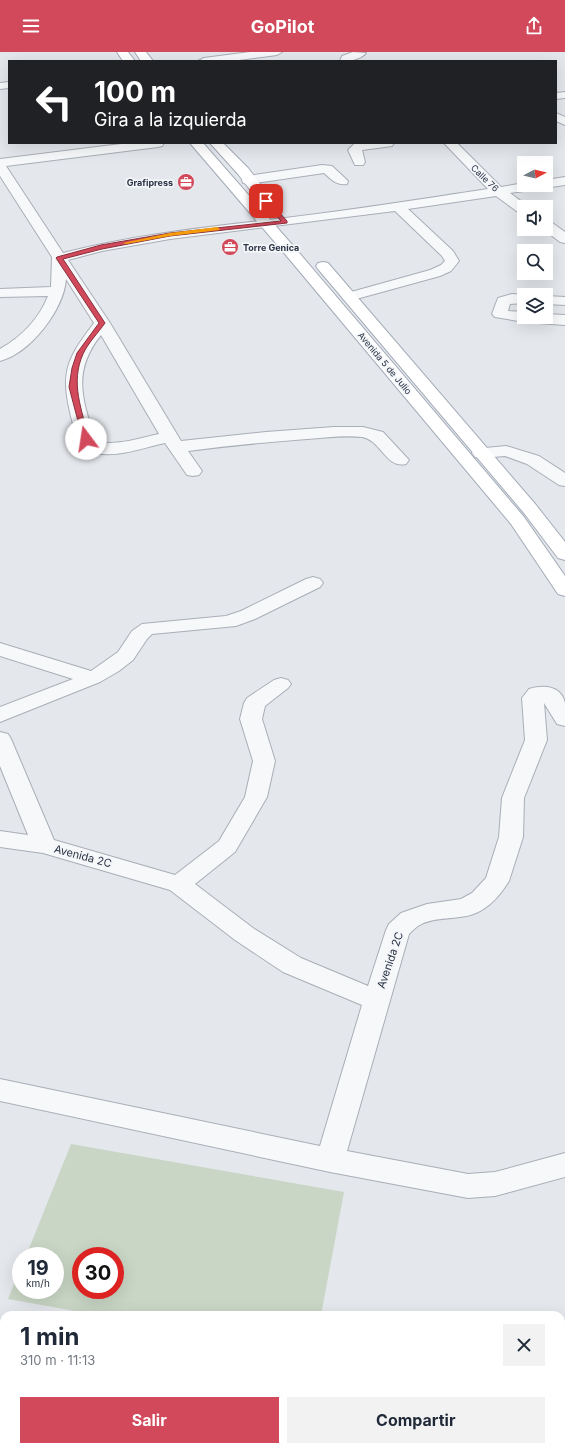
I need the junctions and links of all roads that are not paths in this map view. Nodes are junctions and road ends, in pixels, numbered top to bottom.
1 (122, 52) edge
2 (140, 52) edge
3 (277, 52) edge
4 (360, 52) edge
5 (128, 60) edge
6 (146, 60) edge
7 (212, 60) edge
8 (346, 60) edge
9 (368, 60) edge
10 (151, 144) edge
11 (197, 144) edge
12 (217, 144) edge
13 (380, 144) edge
14 (451, 144) edge
15 (359, 162) dead end
16 (0, 165) edge
17 (248, 180) junction
18 (342, 181) dead end
19 (565, 181) edge
20 (553, 183) edge
21 (517, 188) edge
22 (498, 191) junction
23 (517, 205) edge
24 (398, 207) junction
25 (266, 224) junction
26 (290, 228) junction
27 (553, 231) edge
28 (565, 239) edge
29 (314, 257) dead end
30 (59, 258) junction
31 (58, 291) junction
32 (0, 293) edge
33 (349, 297) junction
34 (517, 299) edge
35 (553, 300) edge
36 (565, 301) edge
37 (517, 316) edge
38 (553, 319) edge
39 (565, 320) edge
40 (102, 323) junction
41 (0, 356) edge
42 (172, 442) junction
43 (481, 452) junction
44 (400, 460) dead end
45 (193, 471) dead end
46 (565, 481) edge
47 (565, 554) edge
48 (313, 584) dead end
49 (565, 590) edge
50 (0, 649) edge
51 (92, 678) junction
52 (281, 684) dead end
53 (0, 715) edge
54 (565, 719) edge
55 (0, 740) edge
56 (0, 839) edge
57 (44, 845) junction
58 (178, 884) junction
59 (376, 1000) junction
60 (0, 1090) edge
61 (330, 1160) junction
62 (565, 1164) edge

1 - 5 main road
2 - 6 main road
3 - 7 street
4 - 8 street
4 - 9 street
10 - 16 street
11 - 25 main road, Avenida 5 de Julio
12 - 17 main road
13 - 15 street
14 - 22 street, Calle 76
16 - 30 street
17 - 18 street
17 - 26 main road
19 - 20 street
21 - 22 street
22 - 23 street, Calle 76
22 - 24 street
24 - 26 street
24 - 33 street
25 - 26 street
25 - 30 street
25 - 49 main road, Avenida 5 de Julio
27 - 28 street
29 - 33 main road, Avenida 5 de Julio
30 - 31 street
30 - 40 street
31 - 32 street
31 - 41 street
33 - 43 main road, Avenida 5 de Julio
34 - 37 street
35 - 36 street
38 - 39 street
40 - 42 street
40 - 42 street
42 - 44 street
42 - 45 street
43 - 46 street
43 - 47 main road, Avenida 5 de Julio
48 - 51 street
50 - 51 street
51 - 53 street
52 - 58 street
54 - 59 street, Avenida 2C
55 - 57 street
56 - 57 street, Avenida 2C
57 - 58 street, Avenida 2C
58 - 59 street, Avenida 2C
59 - 61 street
60 - 61 street
61 - 62 street

